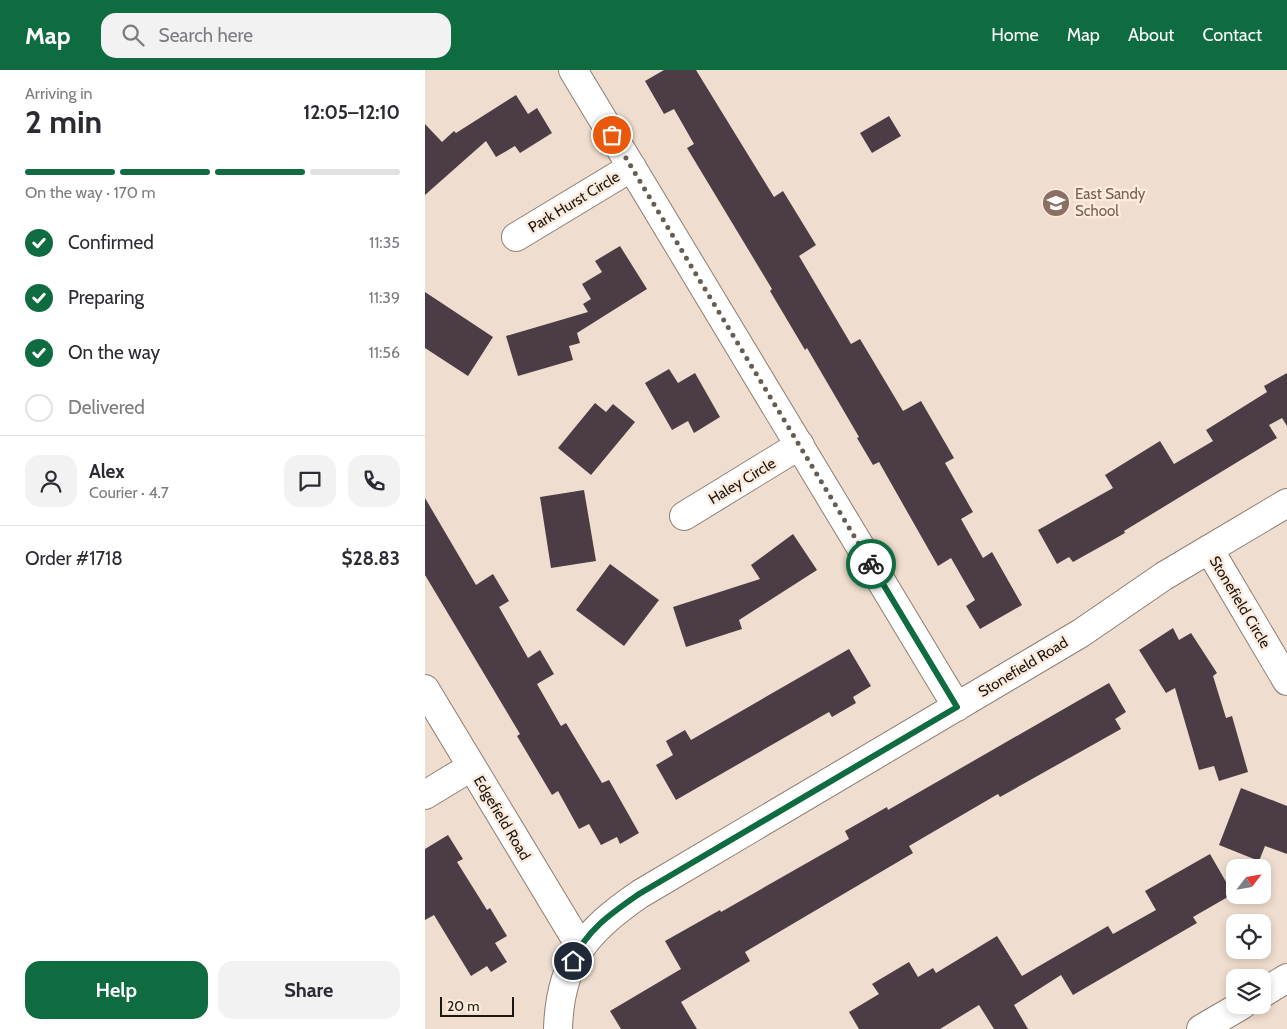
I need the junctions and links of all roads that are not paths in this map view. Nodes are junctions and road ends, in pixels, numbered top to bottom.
1 (573, 70) edge
2 (632, 167) junction
3 (516, 237) dead end
4 (799, 445) junction
5 (1287, 503) edge
6 (684, 516) dead end
7 (1209, 550) junction
8 (1287, 681) edge
9 (425, 690) edge
10 (957, 707) junction
11 (471, 767) junction
12 (425, 795) edge
13 (580, 946) junction
14 (1287, 978) edge
15 (1271, 988) edge
16 (1229, 1014) edge
17 (1210, 1027) edge
18 (558, 1029) edge

1 - 2 street
2 - 3 street, Park Hurst Circle
2 - 4 street
4 - 6 street, Haley Circle
4 - 10 street
5 - 7 street, Stonefield Road
7 - 8 street, Stonefield Circle
7 - 10 street, Stonefield Road
9 - 11 street, Edgefield Road
10 - 13 street, Stonefield Road
11 - 12 street
11 - 13 street, Edgefield Road
13 - 18 street, Stonefield Road
14 - 15 street
16 - 17 street

